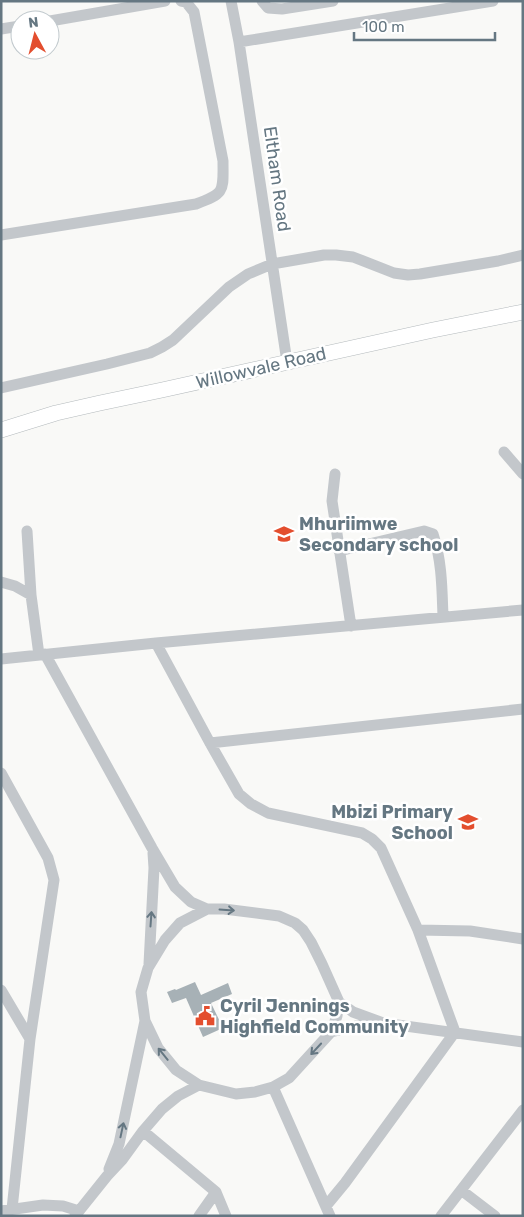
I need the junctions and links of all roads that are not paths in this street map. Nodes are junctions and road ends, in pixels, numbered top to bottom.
1 (165, 1) edge
2 (182, 1) edge
3 (231, 1) edge
4 (262, 1) edge
5 (333, 1) edge
6 (493, 1) edge
7 (60, 19) edge
8 (239, 42) junction
9 (1, 236) edge
10 (523, 255) edge
11 (272, 264) junction
12 (523, 312) edge
13 (287, 362) junction
14 (1, 388) edge
15 (1, 430) edge
16 (504, 452) dead end
17 (335, 474) dead end
18 (523, 474) edge
19 (27, 531) dead end
20 (339, 551) junction
21 (1, 582) edge
22 (31, 595) junction
23 (523, 610) edge
24 (443, 617) junction
25 (351, 626) junction
26 (156, 644) junction
27 (42, 654) junction
28 (1, 659) edge
29 (523, 710) edge
30 (210, 743) junction
31 (1, 773) edge
32 (152, 848) junction
33 (206, 909) junction
34 (418, 930) junction
35 (523, 940) edge
36 (148, 968) junction
37 (1, 990) edge
38 (339, 1002) junction
39 (145, 1021) junction
40 (383, 1023) junction
41 (331, 1032) junction
42 (455, 1032) junction
43 (30, 1039) junction
44 (523, 1042) edge
45 (199, 1085) junction
46 (273, 1087) junction
47 (523, 1110) edge
48 (142, 1132) junction
49 (107, 1176) junction
50 (461, 1190) junction
51 (216, 1192) junction
52 (7, 1210) edge
53 (328, 1211) edge
54 (77, 1213) edge
55 (199, 1216) edge
56 (226, 1216) edge
57 (441, 1216) edge
58 (495, 1216) edge

1 - 7 street
2 - 9 street
3 - 8 street, Eltham Road
4 - 5 street
6 - 8 street
8 - 11 street, Eltham Road
10 - 11 street
11 - 13 street, Eltham Road
11 - 14 street
12 - 13 main road, Willowvale Road
13 - 15 main road, Willowvale Road
16 - 18 street
17 - 20 street
19 - 22 street
20 - 24 street
20 - 25 street
21 - 22 street
22 - 27 street
23 - 24 street
24 - 25 street
25 - 26 street
26 - 27 street
26 - 30 street
27 - 28 street
27 - 32 street
29 - 30 street
30 - 34 street
31 - 43 street
32 - 33 street
36 -> 32 street
33 - 36 street
33 -> 38 street
34 - 35 street
34 - 42 street
36 - 39 street
37 - 43 street
38 - 40 street
38 - 41 street
45 -> 39 street
49 -> 39 street
40 - 41 street
40 - 42 street
41 -> 46 street
42 - 44 street
42 - 53 street
43 - 52 street
45 - 46 street
45 - 48 street
46 - 53 street
47 - 50 street
48 - 49 street
48 - 51 street
49 - 54 street
50 - 57 street
50 - 58 street
51 - 55 street
51 - 56 street
52 - 54 street

